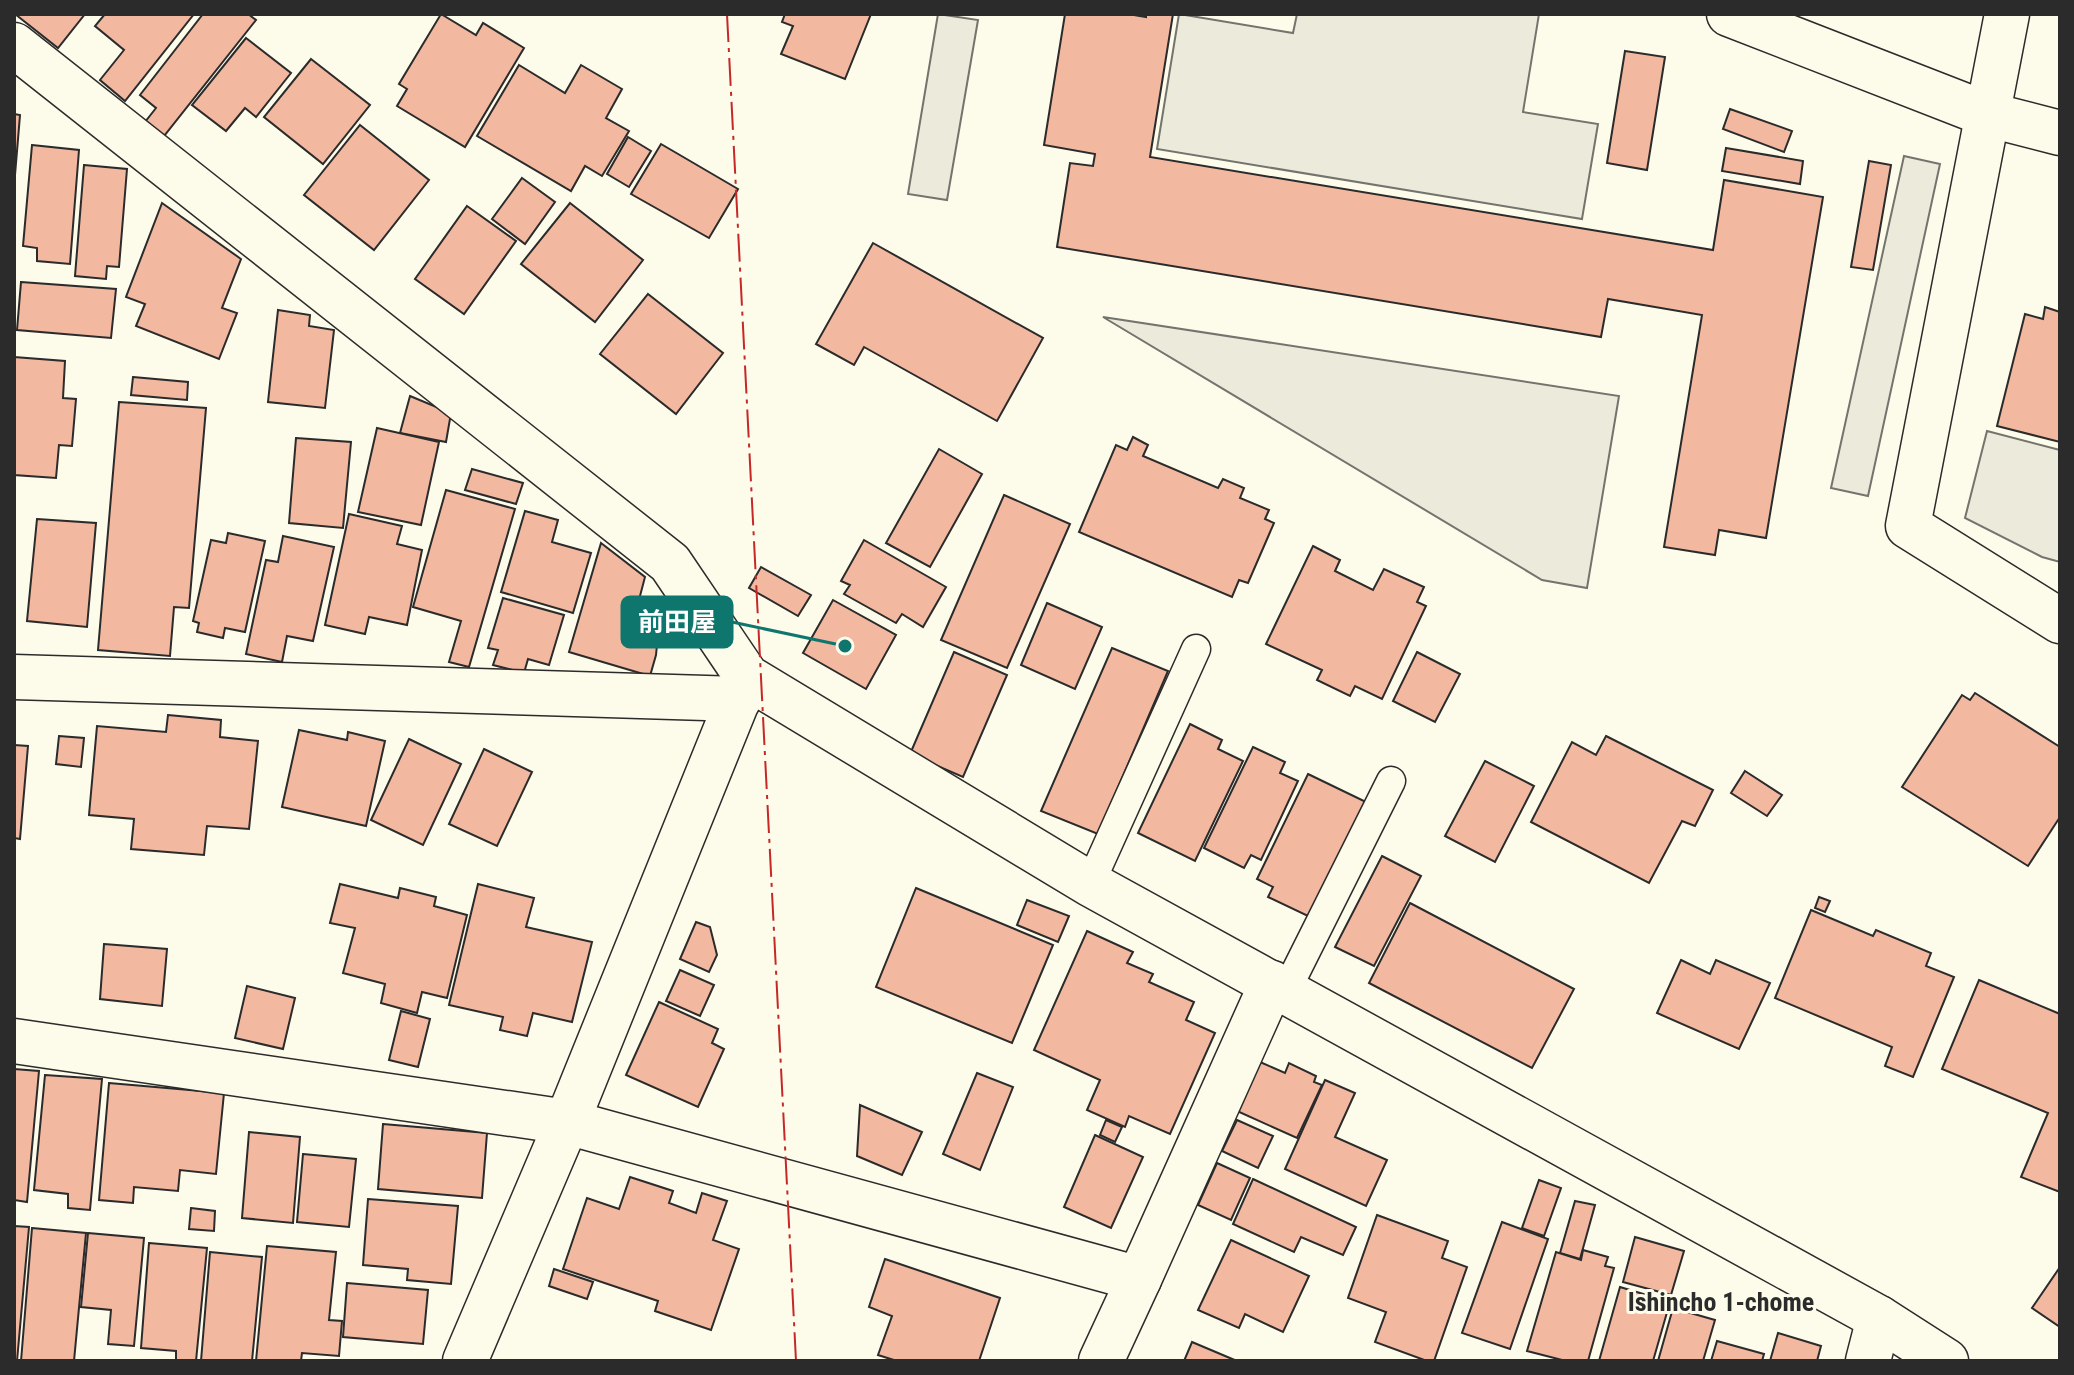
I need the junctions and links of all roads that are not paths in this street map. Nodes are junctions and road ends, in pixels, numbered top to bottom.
1 (1729, 14) edge
2 (2007, 14) edge
3 (14, 45) edge
4 (1986, 114) junction
5 (2060, 133) edge
6 (2060, 621) edge
7 (1196, 649) dead end
8 (14, 677) edge
9 (743, 688) junction
10 (1391, 781) dead end
11 (1090, 884) junction
12 (1279, 987) junction
13 (14, 1041) edge
14 (567, 1122) junction
15 (1139, 1279) junction
16 (1879, 1318) junction
17 (465, 1361) edge
18 (1101, 1361) edge
19 (1868, 1361) edge
20 (1946, 1361) edge

1 - 4 street
2 - 4 street
3 - 9 street
4 - 5 street
4 - 6 street
7 - 11 lane
8 - 9 street
9 - 11 street
9 - 14 street
10 - 12 lane
11 - 12 street
12 - 15 street
12 - 16 street
13 - 14 street
14 - 15 street
14 - 17 street
15 - 18 street
16 - 19 street
16 - 20 street

